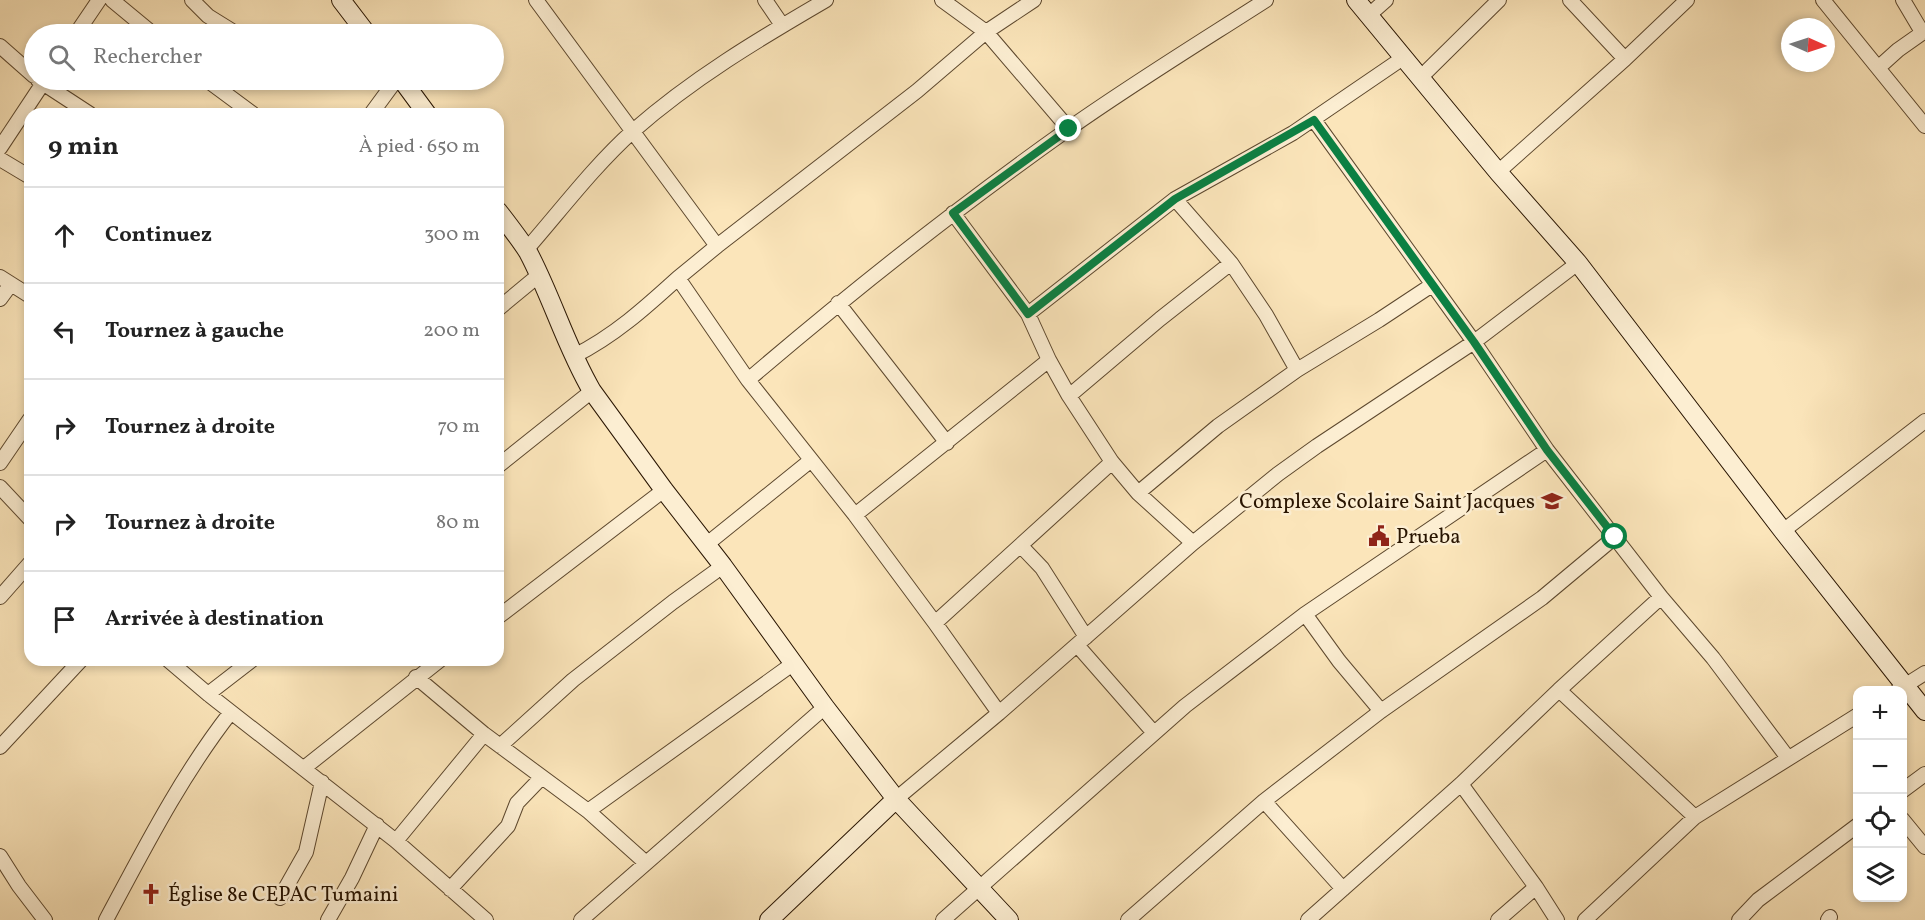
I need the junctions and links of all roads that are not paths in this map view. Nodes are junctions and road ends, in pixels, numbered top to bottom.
1 (99, 0) edge
2 (112, 0) edge
3 (192, 0) edge
4 (341, 0) edge
5 (536, 0) edge
6 (765, 0) edge
7 (826, 0) edge
8 (942, 0) edge
9 (1034, 0) edge
10 (1266, 0) edge
11 (1356, 0) edge
12 (1386, 0) edge
13 (1498, 0) edge
14 (1570, 0) edge
15 (1687, 0) edge
16 (1823, 0) edge
17 (1903, 0) edge
18 (1369, 15) junction
19 (83, 24) edge
20 (141, 24) edge
21 (221, 24) edge
22 (359, 24) edge
23 (782, 25) junction
24 (986, 32) junction
25 (1924, 32) edge
26 (0, 46) edge
27 (1403, 58) junction
28 (1625, 59) junction
29 (24, 66) edge
30 (1878, 68) junction
31 (1420, 78) junction
32 (34, 90) edge
33 (55, 90) edge
34 (219, 90) edge
35 (389, 90) edge
36 (409, 90) edge
37 (81, 108) edge
38 (239, 108) edge
39 (375, 108) edge
40 (423, 108) edge
41 (1314, 120) junction
42 (1925, 126) edge
43 (1069, 129) junction
44 (632, 132) junction
45 (0, 148) edge
46 (0, 159) edge
47 (1498, 172) junction
48 (24, 173) edge
49 (1175, 199) junction
50 (953, 213) junction
51 (504, 219) edge
52 (717, 246) junction
53 (526, 250) junction
54 (1231, 263) junction
55 (1578, 263) junction
56 (539, 275) junction
57 (678, 278) junction
58 (6, 281) edge
59 (1432, 285) junction
60 (24, 292) edge
61 (0, 299) edge
62 (838, 303) junction
63 (504, 304) edge
64 (1028, 314) junction
65 (1474, 342) junction
66 (574, 356) junction
67 (1049, 360) junction
68 (1298, 370) junction
69 (748, 380) junction
70 (592, 390) junction
71 (1069, 396) junction
72 (1925, 421) edge
73 (24, 428) edge
74 (947, 443) junction
75 (1547, 450) junction
76 (504, 461) edge
77 (810, 461) junction
78 (1112, 462) junction
79 (0, 463) edge
80 (0, 487) edge
81 (664, 490) junction
82 (1138, 493) junction
83 (24, 513) edge
84 (855, 515) junction
85 (1783, 531) junction
86 (1615, 537) junction
87 (1192, 543) junction
88 (706, 544) junction
89 (1021, 546) junction
90 (723, 566) junction
91 (24, 570) edge
92 (0, 597) edge
93 (1661, 597) junction
94 (504, 612) edge
95 (1305, 614) junction
96 (935, 623) junction
97 (1081, 641) junction
98 (794, 663) junction
99 (75, 666) edge
100 (175, 666) edge
101 (244, 666) edge
102 (432, 666) edge
103 (1925, 673) edge
104 (416, 677) junction
105 (1900, 686) edge
106 (1905, 686) edge
107 (1559, 690) junction
108 (1907, 693) edge
109 (208, 694) junction
110 (825, 707) junction
111 (1381, 711) junction
112 (1925, 711) edge
113 (231, 712) junction
114 (999, 713) junction
115 (1853, 717) edge
116 (1154, 733) junction
117 (484, 734) junction
118 (500, 746) junction
119 (0, 747) edge
120 (1788, 758) junction
121 (304, 768) junction
122 (1925, 774) edge
123 (542, 777) junction
124 (322, 782) junction
125 (1461, 784) junction
126 (1907, 787) edge
127 (896, 799) junction
128 (1264, 801) junction
129 (588, 811) junction
130 (1695, 817) junction
131 (377, 825) junction
132 (1907, 825) edge
133 (1853, 828) edge
134 (396, 841) junction
135 (1925, 847) edge
136 (0, 856) edge
137 (646, 863) junction
138 (1536, 886) junction
139 (979, 887) junction
140 (1343, 888) junction
141 (450, 889) junction
142 (280, 898) dead end
143 (45, 920) edge
144 (106, 920) edge
145 (328, 920) edge
146 (486, 920) edge
147 (581, 920) edge
148 (769, 920) edge
149 (943, 920) edge
150 (1009, 920) edge
151 (1128, 920) edge
152 (1308, 920) edge
153 (1498, 920) edge
154 (1557, 920) edge
155 (1586, 920) edge
156 (1739, 920) edge

1 - 19 street
2 - 20 street
3 - 21 street
4 - 22 street
5 - 44 street
6 - 23 street
7 - 23 street
8 - 24 street
9 - 24 street
10 - 43 street
11 - 18 street
12 - 18 street
13 - 31 street
14 - 28 street
15 - 28 street
16 - 30 street
17 - 25 street
18 - 27 street
23 - 44 street
24 - 43 street
24 - 52 street
25 - 30 street
26 - 29 street
27 - 31 street
27 - 41 street
28 - 47 street
30 - 42 street
31 - 47 street
32 - 45 street
33 - 37 street
34 - 38 street
35 - 39 street
36 - 40 street
41 - 49 street
41 - 59 street
43 - 50 street
44 - 52 street
44 - 53 street
46 - 48 street
47 - 55 street
49 - 54 street
49 - 64 street
50 - 62 street
50 - 64 street
51 - 53 street
52 - 57 street
53 - 56 street
54 - 68 street
54 - 71 street
55 - 65 street
55 - 85 street
56 - 63 street
56 - 66 street
57 - 66 street
57 - 69 street
58 - 60 street
58 - 61 street
59 - 65 street
59 - 68 street
62 - 69 street
62 - 74 street
64 - 67 street
65 - 75 street
65 - 87 street
66 - 70 street
67 - 71 street
67 - 74 street
68 - 82 street
69 - 77 street
70 - 76 street
70 - 81 street
71 - 78 street
72 - 85 street
73 - 79 street
74 - 84 street
75 - 86 street
75 - 95 street
77 - 84 street
77 - 88 street
78 - 82 street
78 - 89 street
80 - 83 street
81 - 88 street
81 - 94 street
82 - 87 street
84 - 96 street
85 - 105 street
86 - 93 street
86 - 111 street
87 - 97 street
88 - 90 street
89 - 96 street
89 - 97 street
90 - 98 street
90 - 118 street
91 - 92 street
93 - 107 street
93 - 120 street
95 - 111 street
95 - 116 street
96 - 114 street
97 - 114 street
97 - 116 street
98 - 110 street
98 - 129 street
99 - 119 street
100 - 109 street
101 - 109 street
102 - 104 street
103 - 106 street
104 - 117 street
104 - 121 street
107 - 125 street
107 - 130 street
108 - 112 street
109 - 113 street
110 - 127 street
110 - 137 street
111 - 128 street
113 - 121 street
113 - 144 street
114 - 127 street
115 - 120 street
116 - 139 street
117 - 118 street
117 - 134 street
118 - 123 street
120 - 130 street
121 - 124 street
122 - 126 street
123 - 129 street
123 - 141 street
124 - 131 street
124 - 142 street
125 - 138 street
125 - 140 street
127 - 139 street
127 - 148 street
128 - 140 street
128 - 151 street
129 - 137 street
130 - 155 street
131 - 134 street
131 - 145 street
132 - 135 street
133 - 156 street
134 - 141 street
136 - 143 street
137 - 147 street
138 - 153 street
138 - 154 street
139 - 149 street
139 - 150 street
140 - 152 street
141 - 146 street

